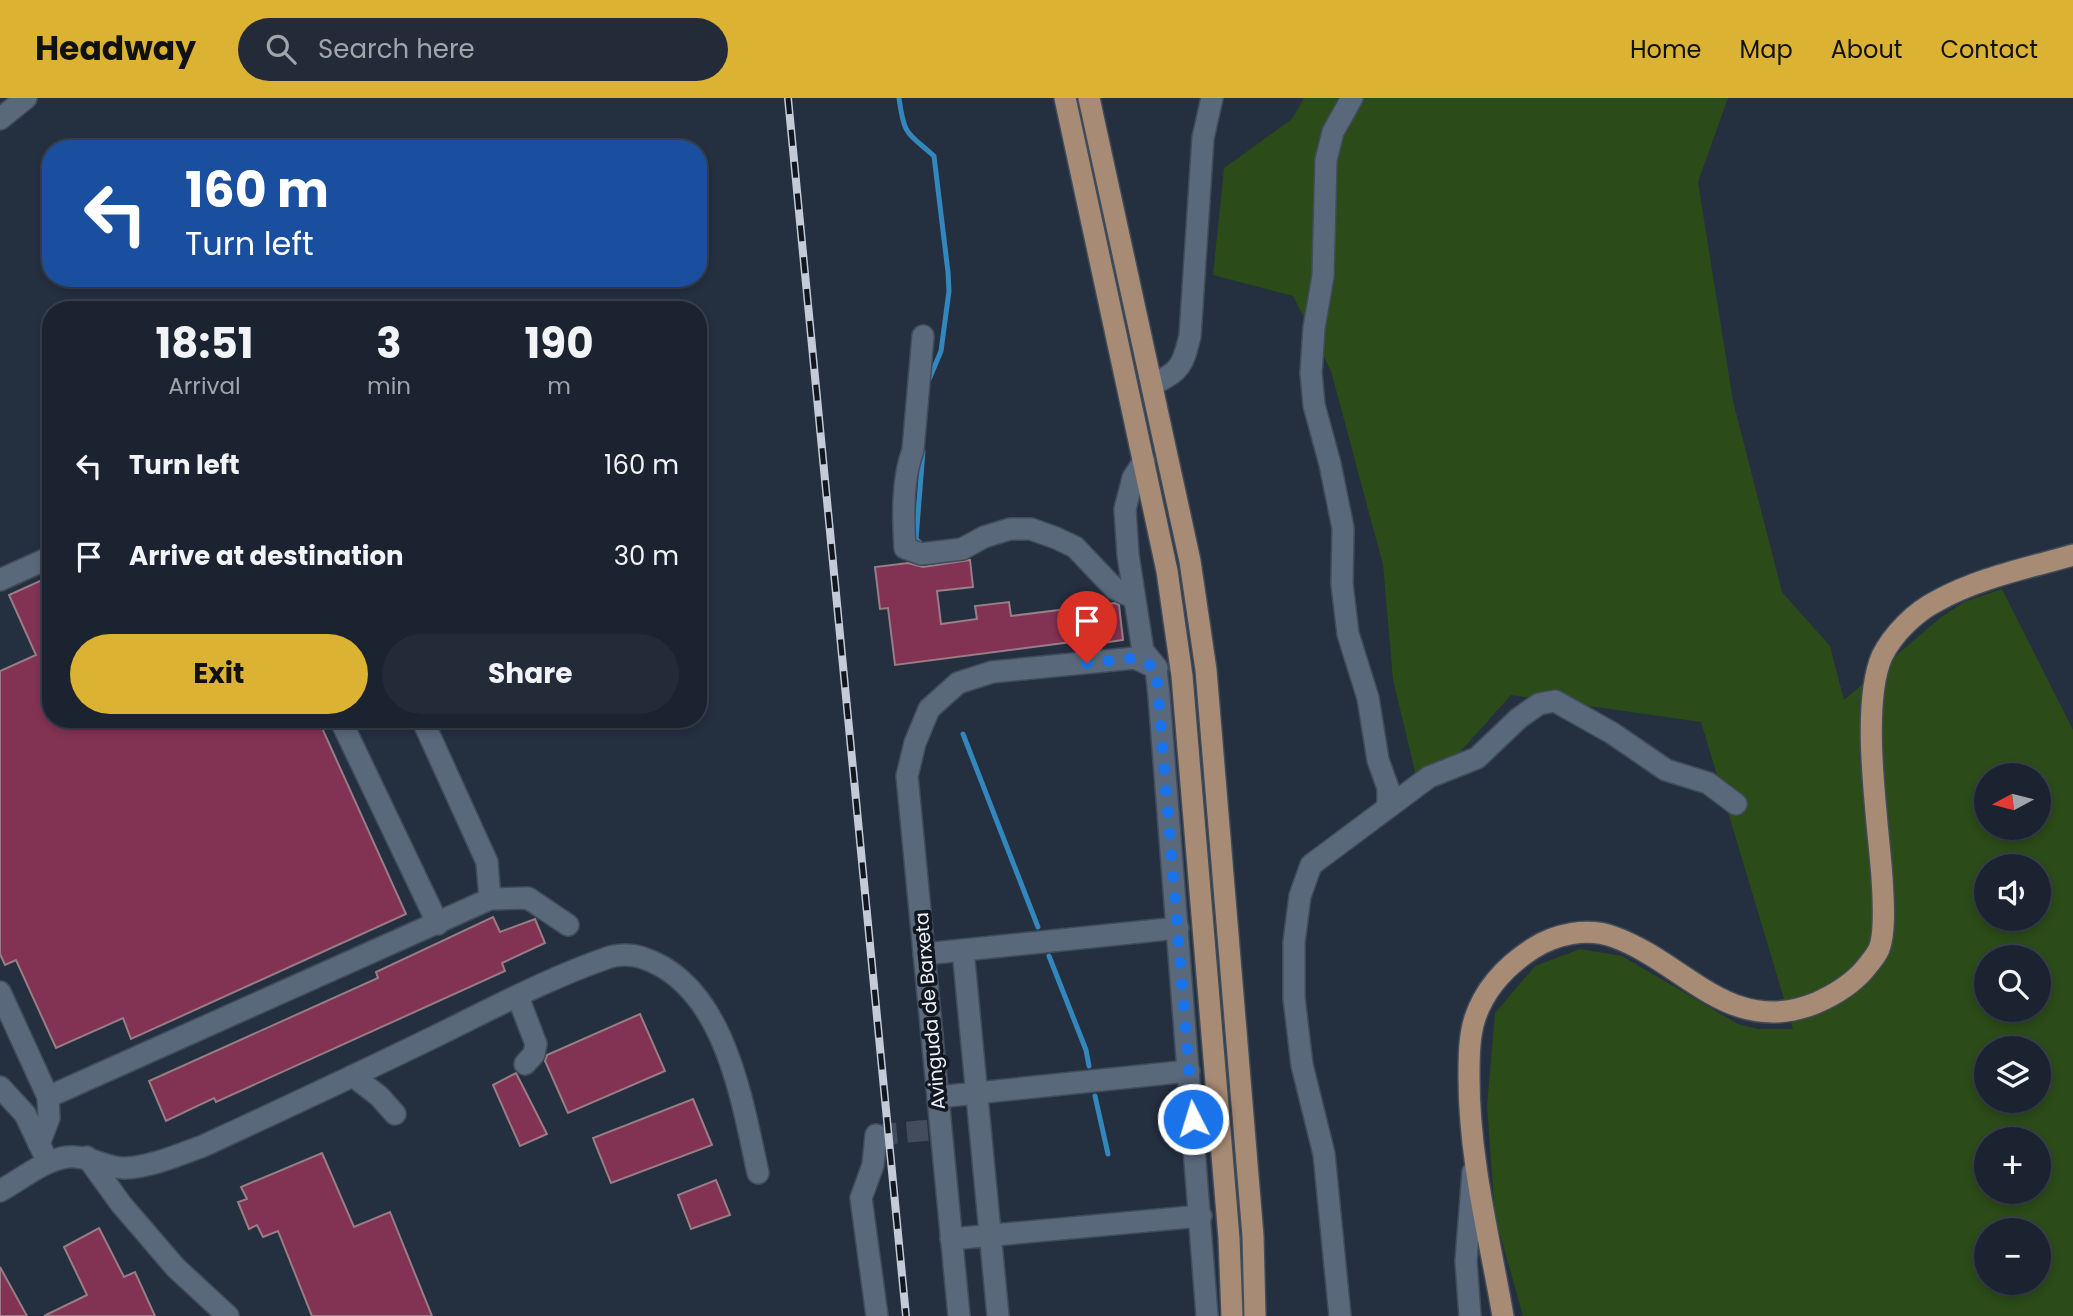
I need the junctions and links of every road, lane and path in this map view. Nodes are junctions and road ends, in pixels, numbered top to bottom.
1 (26, 98) edge
2 (1065, 98) edge
3 (1089, 98) edge
4 (1212, 98) edge
5 (1352, 98) edge
6 (0, 119) edge
7 (923, 336) dead end
8 (1153, 384) junction
9 (1144, 461) junction
10 (2073, 555) edge
11 (42, 561) edge
12 (0, 580) edge
13 (1134, 598) junction
14 (1156, 668) junction
15 (1182, 676) junction
16 (344, 728) edge
17 (426, 728) edge
18 (1736, 804) dead end
19 (1388, 807) junction
20 (490, 899) junction
21 (438, 924) junction
22 (568, 925) dead end
23 (1178, 928) junction
24 (963, 950) junction
25 (925, 954) junction
26 (0, 992) edge
27 (517, 997) junction
28 (525, 1064) dead end
29 (1189, 1071) junction
30 (353, 1076) junction
31 (0, 1087) edge
32 (976, 1093) junction
33 (48, 1097) junction
34 (938, 1097) junction
35 (395, 1114) dead end
36 (876, 1135) dead end
37 (44, 1154) junction
38 (87, 1157) junction
39 (1474, 1160) junction
40 (758, 1173) dead end
41 (0, 1191) edge
42 (1201, 1216) junction
43 (990, 1236) junction
44 (951, 1239) junction
45 (228, 1316) edge
46 (877, 1316) edge
47 (959, 1316) edge
48 (998, 1316) edge
49 (1207, 1316) edge
50 (1232, 1316) edge
51 (1255, 1316) edge
52 (1340, 1316) edge
53 (1470, 1316) edge
54 (1503, 1316) edge

1 - 6 street
2 - 9 main road
3 - 8 main road
4 - 8 street
5 - 19 street
7 - 13 street
8 - 51 main road
9 - 13 street
9 - 15 main road
10 - 39 main road
11 - 12 street
13 - 14 street
14 - 15 street
14 - 23 street
14 - 25 street, Avinguda de Barxeta
15 - 50 main road
16 - 21 street
17 - 20 street
18 - 19 street
19 - 52 street
20 - 21 street
20 - 22 street
21 - 33 street
23 - 24 street
23 - 29 street
24 - 25 street
24 - 32 street
25 - 34 street, Avinguda de Barxeta
26 - 33 street
27 - 28 street
27 - 30 street
27 - 40 street
29 - 32 street
29 - 42 street
30 - 35 street
30 - 38 street
31 - 37 street
32 - 34 street
32 - 43 street
33 - 37 street
34 - 44 street, Avinguda de Barxeta
36 - 46 street
37 - 38 street
37 - 41 street
38 - 45 street
39 - 53 street
39 - 54 main road
42 - 43 street
42 - 49 street
43 - 44 street
43 - 48 street
44 - 47 street, Avinguda de Barxeta

